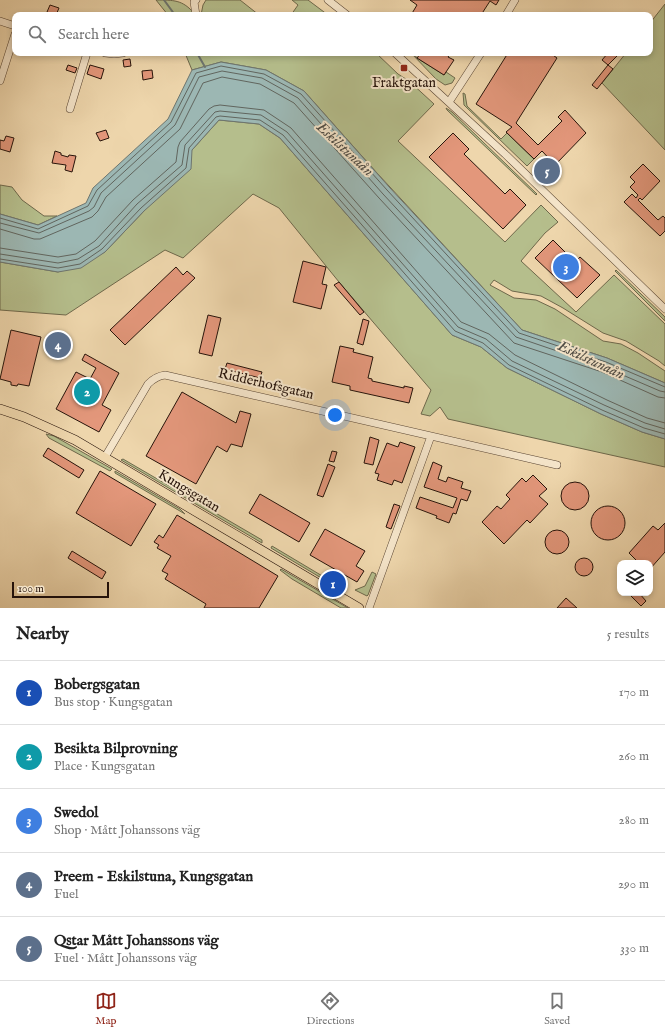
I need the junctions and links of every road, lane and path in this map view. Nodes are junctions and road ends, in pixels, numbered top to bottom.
1 (196, 0) edge
2 (328, 0) edge
3 (515, 0) edge
4 (196, 12) edge
5 (343, 12) edge
6 (508, 12) edge
7 (0, 21) edge
8 (12, 25) edge
9 (12, 43) edge
10 (86, 56) edge
11 (398, 56) edge
12 (478, 56) edge
13 (0, 81) edge
14 (449, 102) junction
15 (70, 109) dead end
16 (665, 309) edge
17 (0, 409) edge
18 (431, 436) junction
19 (105, 457) junction
20 (557, 465) dead end
21 (359, 608) edge
22 (369, 608) edge

1 - 4 street
2 - 5 street
3 - 6 street
7 - 8 street
9 - 13 street
10 - 15 street
11 - 14 street
12 - 14 street
14 - 16 street
17 - 19 main road, Kungsgatan
18 - 19 street, Ridderhofsgatan
18 - 20 street, Ridderhofsgatan
18 - 22 street
19 - 21 main road, Kungsgatan

